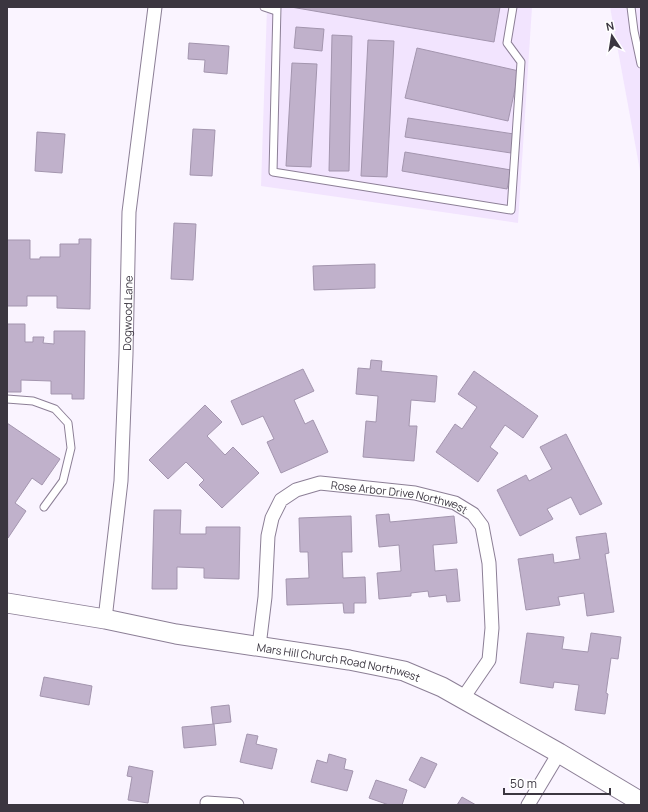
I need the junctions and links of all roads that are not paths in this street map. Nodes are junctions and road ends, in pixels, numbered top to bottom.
1 (154, 7) edge
2 (264, 7) edge
3 (513, 7) edge
4 (631, 7) edge
5 (277, 9) edge
6 (641, 64) edge
7 (7, 399) edge
8 (44, 507) dead end
9 (7, 603) edge
10 (105, 619) junction
11 (259, 646) junction
12 (463, 698) junction
13 (559, 753) junction
14 (641, 802) edge
15 (207, 803) dead end
16 (238, 805) edge
17 (528, 805) edge

1 - 10 street, Dogwood Lane
2 - 5 lane
3 - 5 lane
4 - 6 lane
7 - 8 lane
9 - 10 street, Mars Hill Church Road Northwest
10 - 11 street, Mars Hill Church Road Northwest
11 - 12 street, Mars Hill Church Road Northwest
11 - 12 street, Rose Arbor Drive Northwest
12 - 13 street, Mars Hill Church Road Northwest
13 - 14 street, Mars Hill Church Road Northwest
13 - 17 street
15 - 16 street

